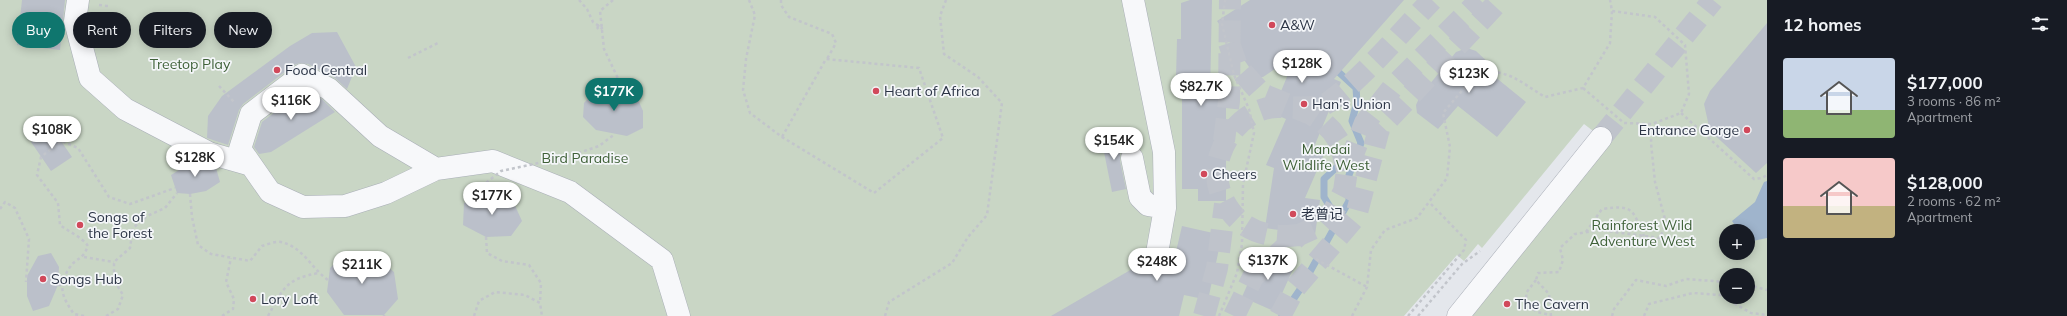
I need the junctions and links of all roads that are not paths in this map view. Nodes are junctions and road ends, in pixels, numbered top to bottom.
1 (78, 0) edge
2 (1133, 0) edge
3 (1601, 138) tunnel mouth
4 (1132, 158) dead end
5 (251, 165) junction
6 (436, 169) junction
7 (1164, 208) junction
8 (1157, 253) dead end
9 (679, 316) edge
10 (1458, 316) edge

1 - 5 lane
2 - 7 lane
3 - 10 lane
4 - 7 lane
5 - 6 lane
5 - 6 lane
6 - 9 lane
7 - 8 lane

